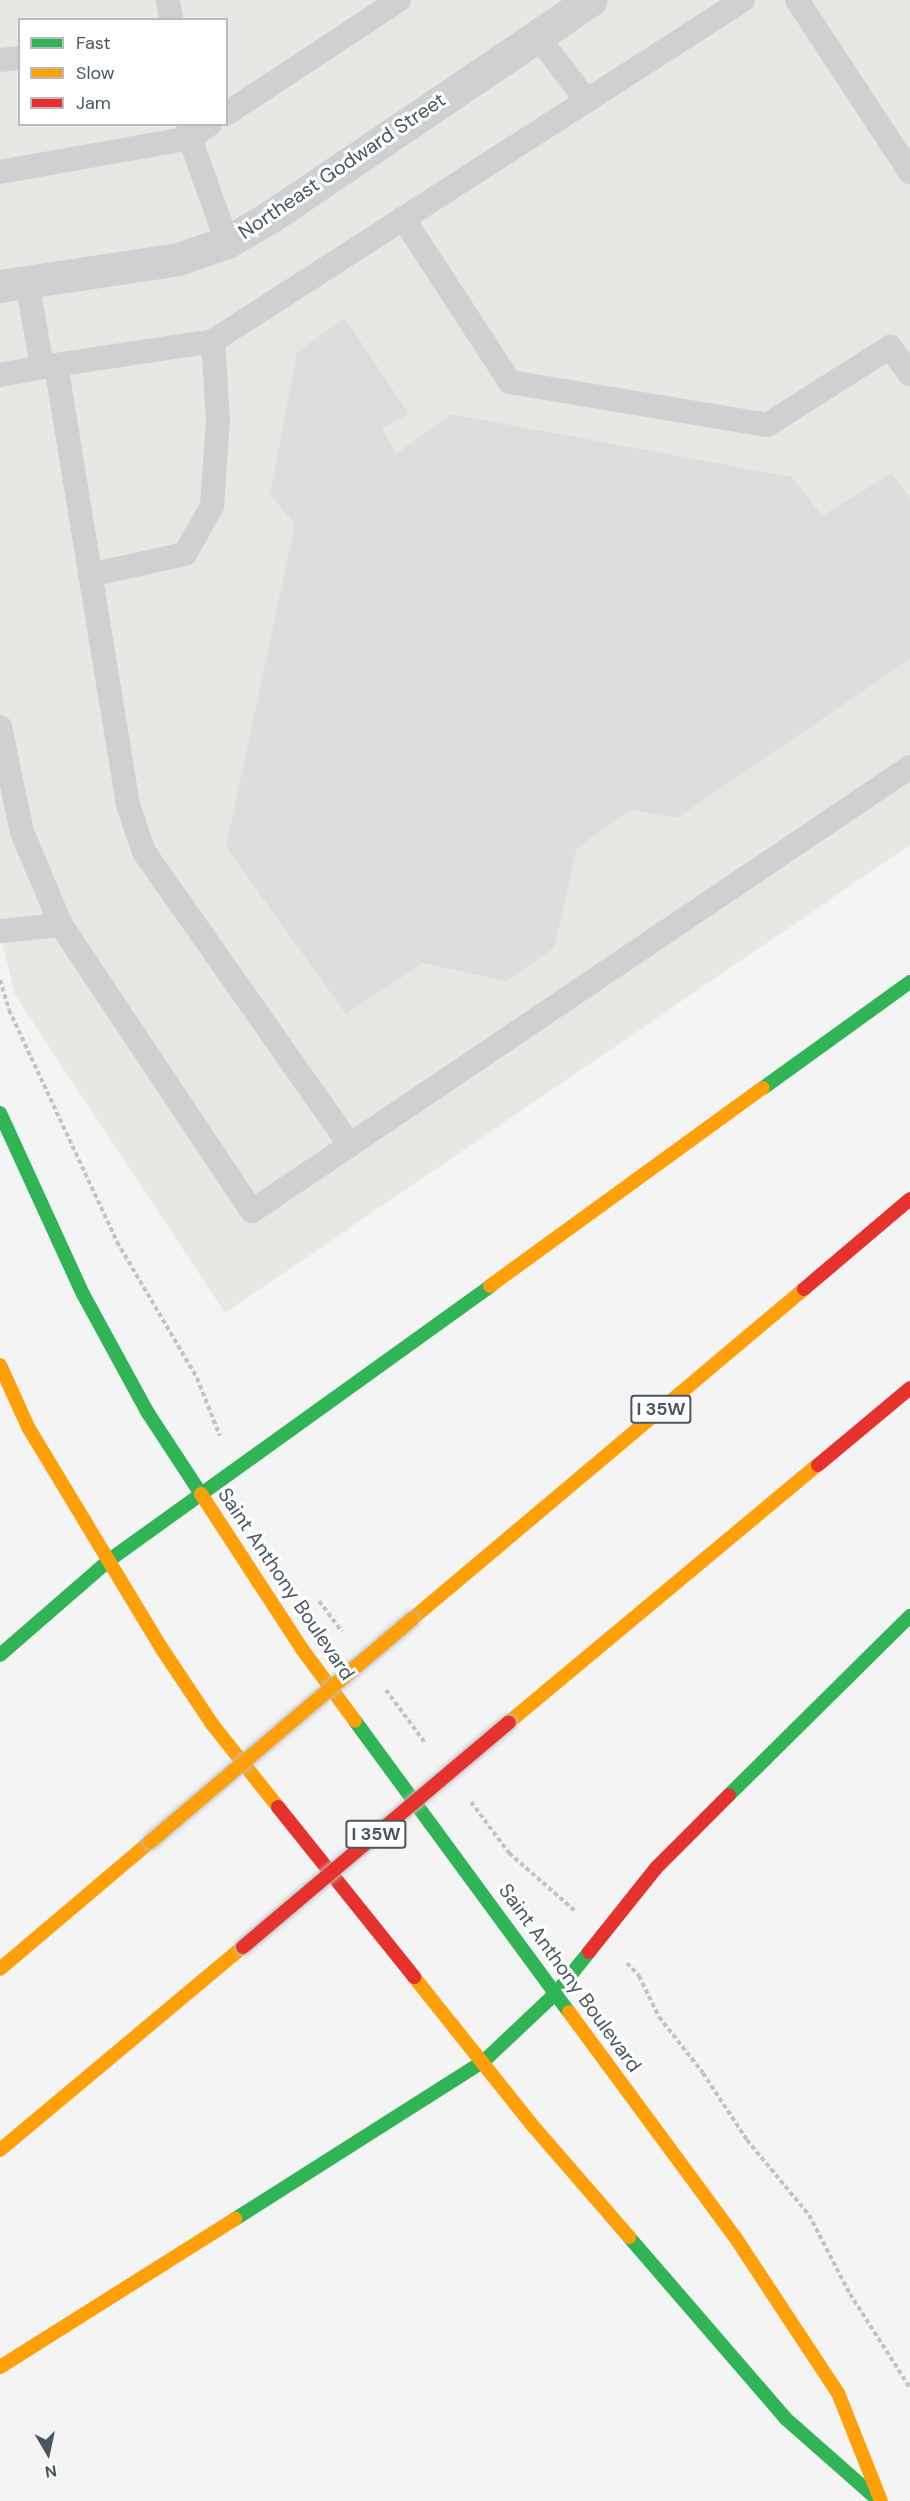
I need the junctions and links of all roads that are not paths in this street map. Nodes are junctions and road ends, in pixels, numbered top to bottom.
1 (168, 0) edge
2 (399, 0) edge
3 (590, 0) edge
4 (743, 0) edge
5 (797, 0) edge
6 (171, 18) edge
7 (537, 36) junction
8 (18, 58) edge
9 (0, 60) edge
10 (587, 101) junction
11 (228, 113) edge
12 (204, 126) edge
13 (189, 131) edge
14 (0, 172) edge
15 (910, 172) edge
16 (403, 218) junction
17 (227, 242) junction
18 (14, 284) edge
19 (213, 341) junction
20 (49, 366) junction
21 (0, 375) edge
22 (910, 375) edge
23 (90, 574) junction
24 (0, 727) edge
25 (910, 767) edge
26 (62, 925) junction
27 (0, 931) edge
28 (910, 982) edge
29 (0, 1113) edge
30 (350, 1144) junction
31 (910, 1199) edge
32 (0, 1365) edge
33 (910, 1388) edge
34 (201, 1492) junction
35 (108, 1561) junction
36 (910, 1616) edge
37 (0, 1655) edge
38 (0, 1969) edge
39 (557, 1992) junction
40 (484, 2061) junction
41 (0, 2150) edge
42 (0, 2367) edge
43 (880, 2501) edge

1 - 6 lane
2 - 11 lane
3 - 7 street, Northeast Godward Street
4 - 10 lane
5 - 15 lane
7 - 10 lane
7 - 17 street, Northeast Godward Street
8 - 9 lane
10 - 16 lane
12 - 13 lane
13 - 14 lane
13 - 17 lane
16 - 19 lane
16 - 22 lane
17 - 18 street, Northeast Godward Street
18 - 20 lane
19 - 20 lane
19 - 23 lane
20 - 21 lane
20 - 23 lane
23 - 30 lane
24 - 26 lane
25 - 30 lane
26 - 27 lane
26 - 30 lane
28 - 34 main road
29 - 34 main road, Saint Anthony Boulevard
31 - 38 main road, I 35W, bridge
32 - 35 main road, Saint Anthony Boulevard
33 - 41 main road, I 35W, bridge
34 - 35 main road
34 - 39 main road, Saint Anthony Boulevard
35 - 37 main road
35 - 40 main road, Saint Anthony Boulevard
36 - 39 main road
39 - 40 main road
39 - 43 main road, Saint Anthony Boulevard
40 - 42 main road
40 - 43 main road, Saint Anthony Boulevard

